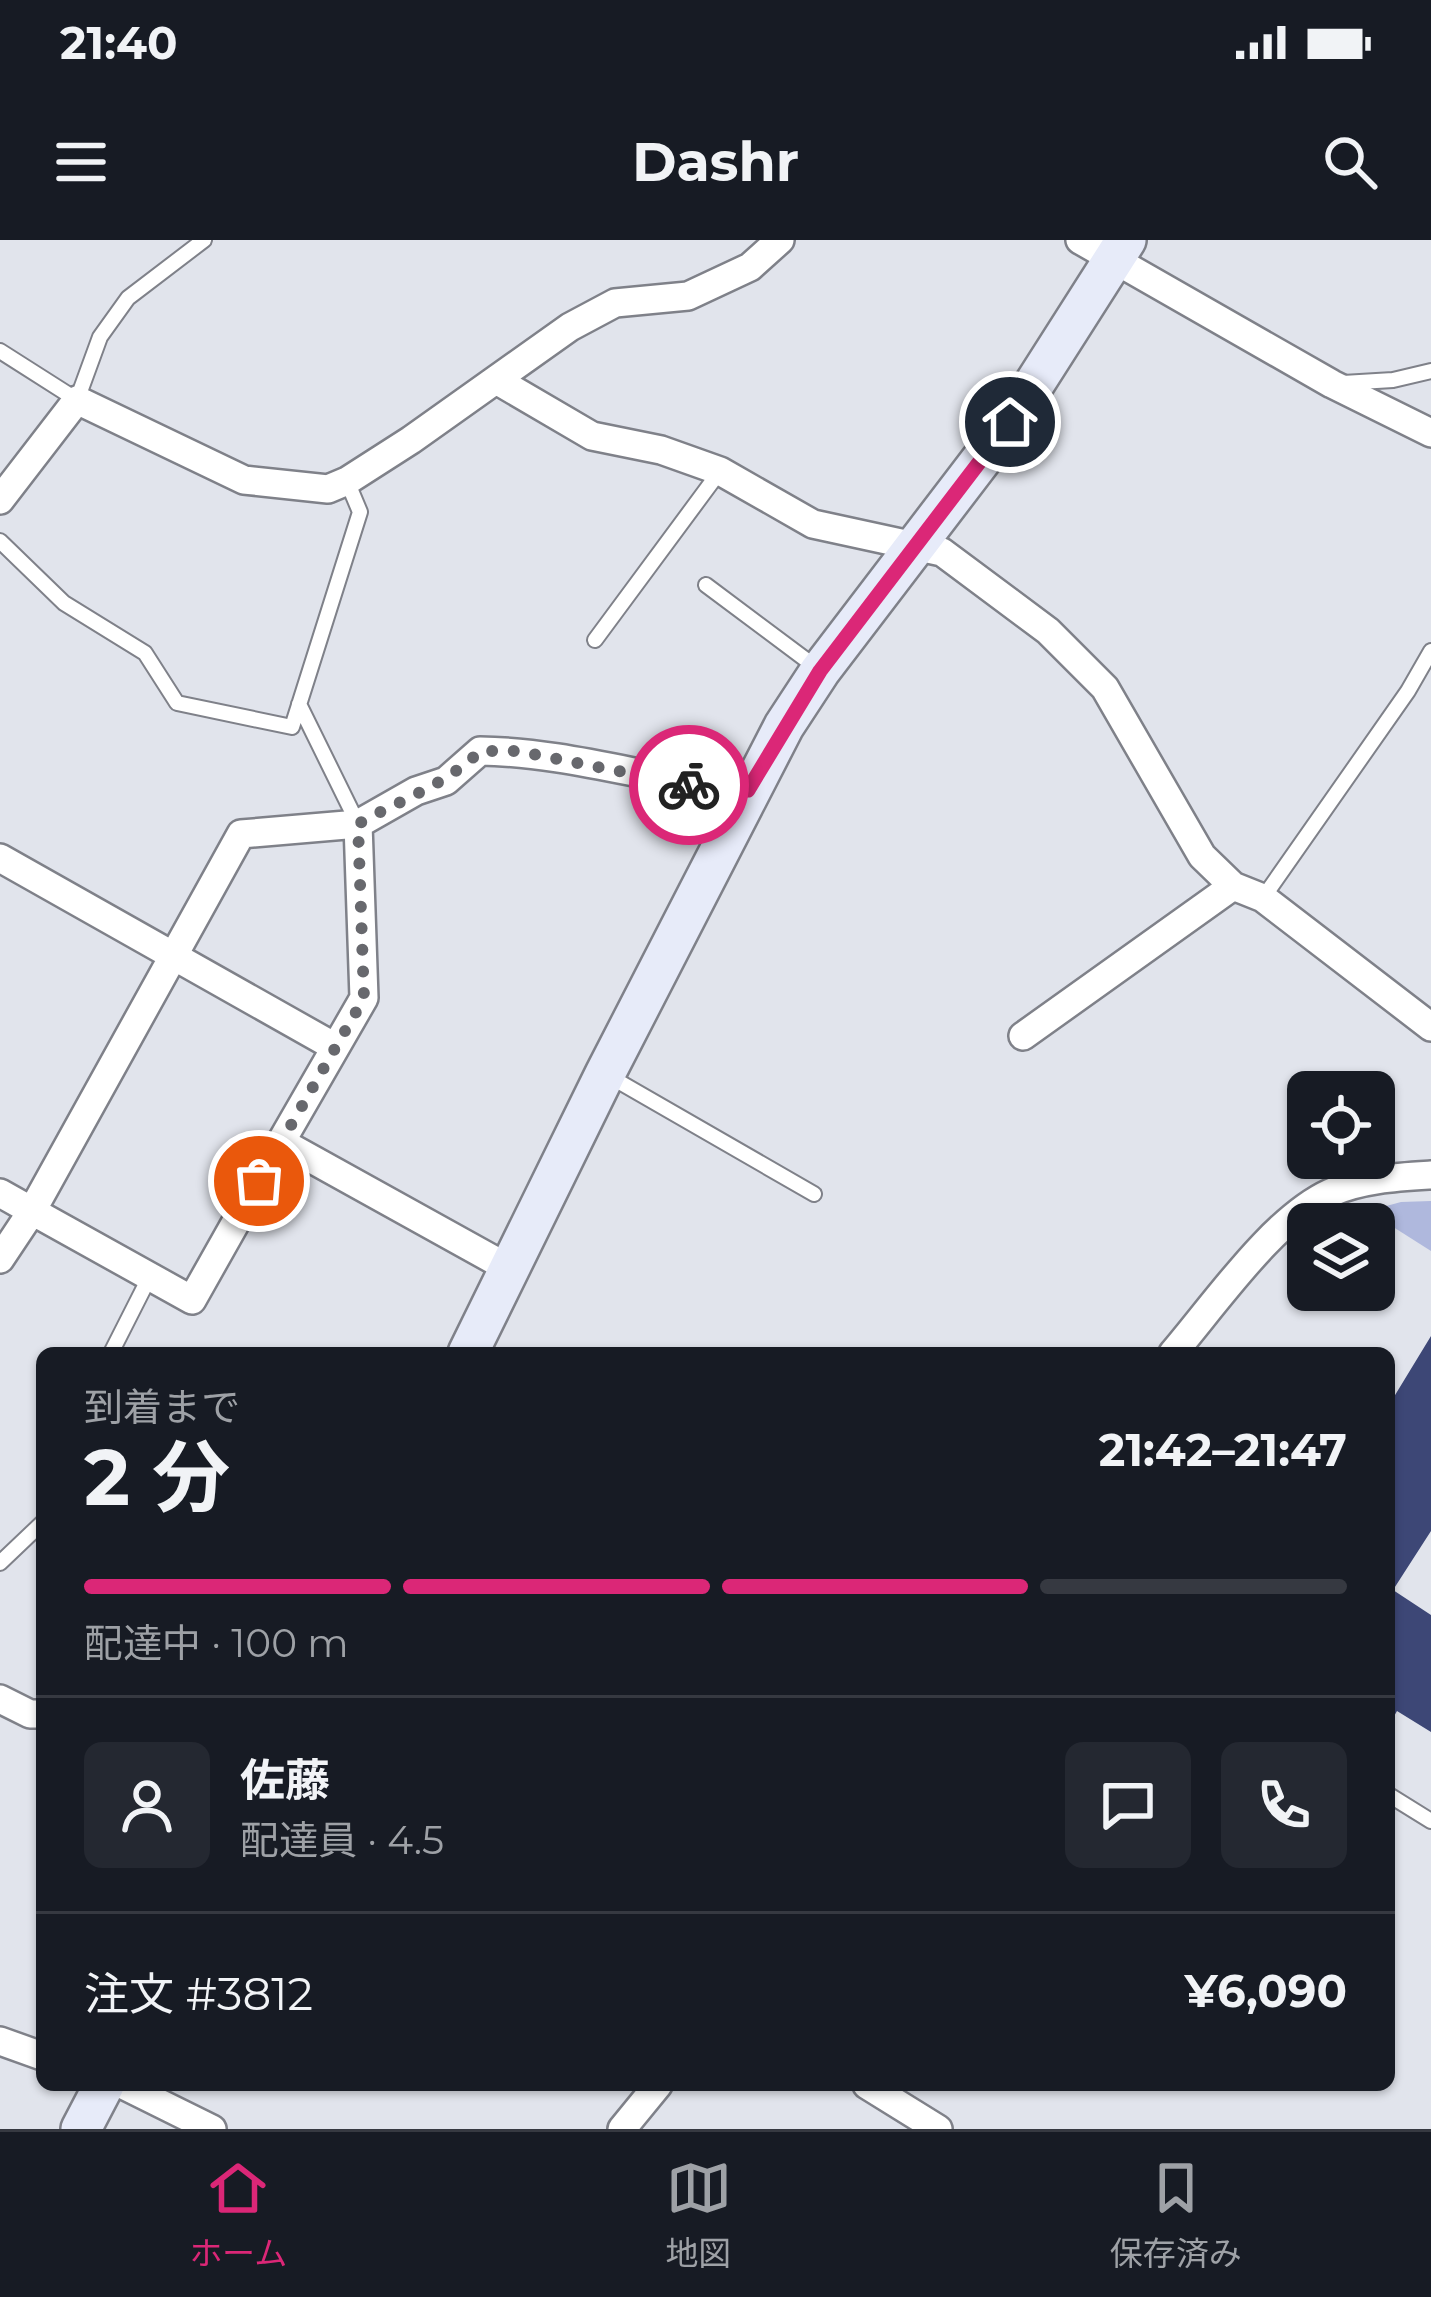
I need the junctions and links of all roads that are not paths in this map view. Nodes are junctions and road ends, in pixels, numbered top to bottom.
1 (204, 240) edge
2 (780, 240) edge
3 (1106, 247) edge
4 (0, 351) edge
5 (1431, 371) edge
6 (498, 381) junction
7 (1332, 384) junction
8 (77, 400) junction
9 (1431, 433) edge
10 (720, 471) junction
11 (347, 481) junction
12 (0, 500) edge
13 (0, 541) edge
14 (913, 546) junction
15 (706, 585) dead end
16 (595, 640) dead end
17 (1431, 651) edge
18 (820, 671) junction
19 (299, 704) junction
20 (748, 790) junction
21 (358, 824) junction
22 (1, 861) edge
23 (1233, 886) junction
24 (1263, 898) junction
25 (171, 956) junction
26 (1431, 1027) edge
27 (1023, 1036) dead end
28 (334, 1047) junction
29 (605, 1074) junction
30 (281, 1142) junction
31 (1431, 1175) edge
32 (0, 1193) edge
33 (814, 1194) dead end
34 (32, 1210) junction
35 (0, 1259) edge
36 (510, 1270) junction
37 (150, 1276) junction
38 (114, 1347) edge
39 (471, 1347) edge
40 (1178, 1347) edge
41 (36, 1529) edge
42 (0, 1563) edge
43 (0, 1699) edge
44 (36, 1714) edge
45 (1395, 1799) edge
46 (1431, 1821) edge
47 (0, 2041) edge
48 (36, 2054) edge
49 (101, 2091) edge
50 (135, 2091) edge
51 (653, 2091) edge
52 (877, 2091) edge
53 (81, 2129) edge
54 (212, 2129) edge
55 (622, 2129) edge
56 (938, 2129) edge

1 - 8 lane
2 - 6 street
3 - 7 street
3 - 14 street
4 - 8 lane
5 - 7 lane
6 - 10 street
6 - 11 street
7 - 9 street
8 - 11 street
8 - 12 street
10 - 14 street
10 - 16 lane
11 - 19 lane
13 - 19 lane
14 - 18 street
14 - 23 street
15 - 18 lane
17 - 24 lane
18 - 20 street
19 - 21 lane
20 - 21 street
20 - 29 street
21 - 25 street
21 - 28 street
22 - 25 street
23 - 24 street
23 - 27 street
24 - 26 street
25 - 28 street
25 - 34 street
28 - 30 street
29 - 33 lane
29 - 36 street
30 - 36 street
30 - 37 street
31 - 40 street
32 - 34 street
34 - 35 street
34 - 37 street
36 - 39 street
37 - 38 lane
41 - 42 lane
43 - 44 street
45 - 46 lane
47 - 48 street
49 - 53 street
50 - 54 street
51 - 55 street
52 - 56 street

